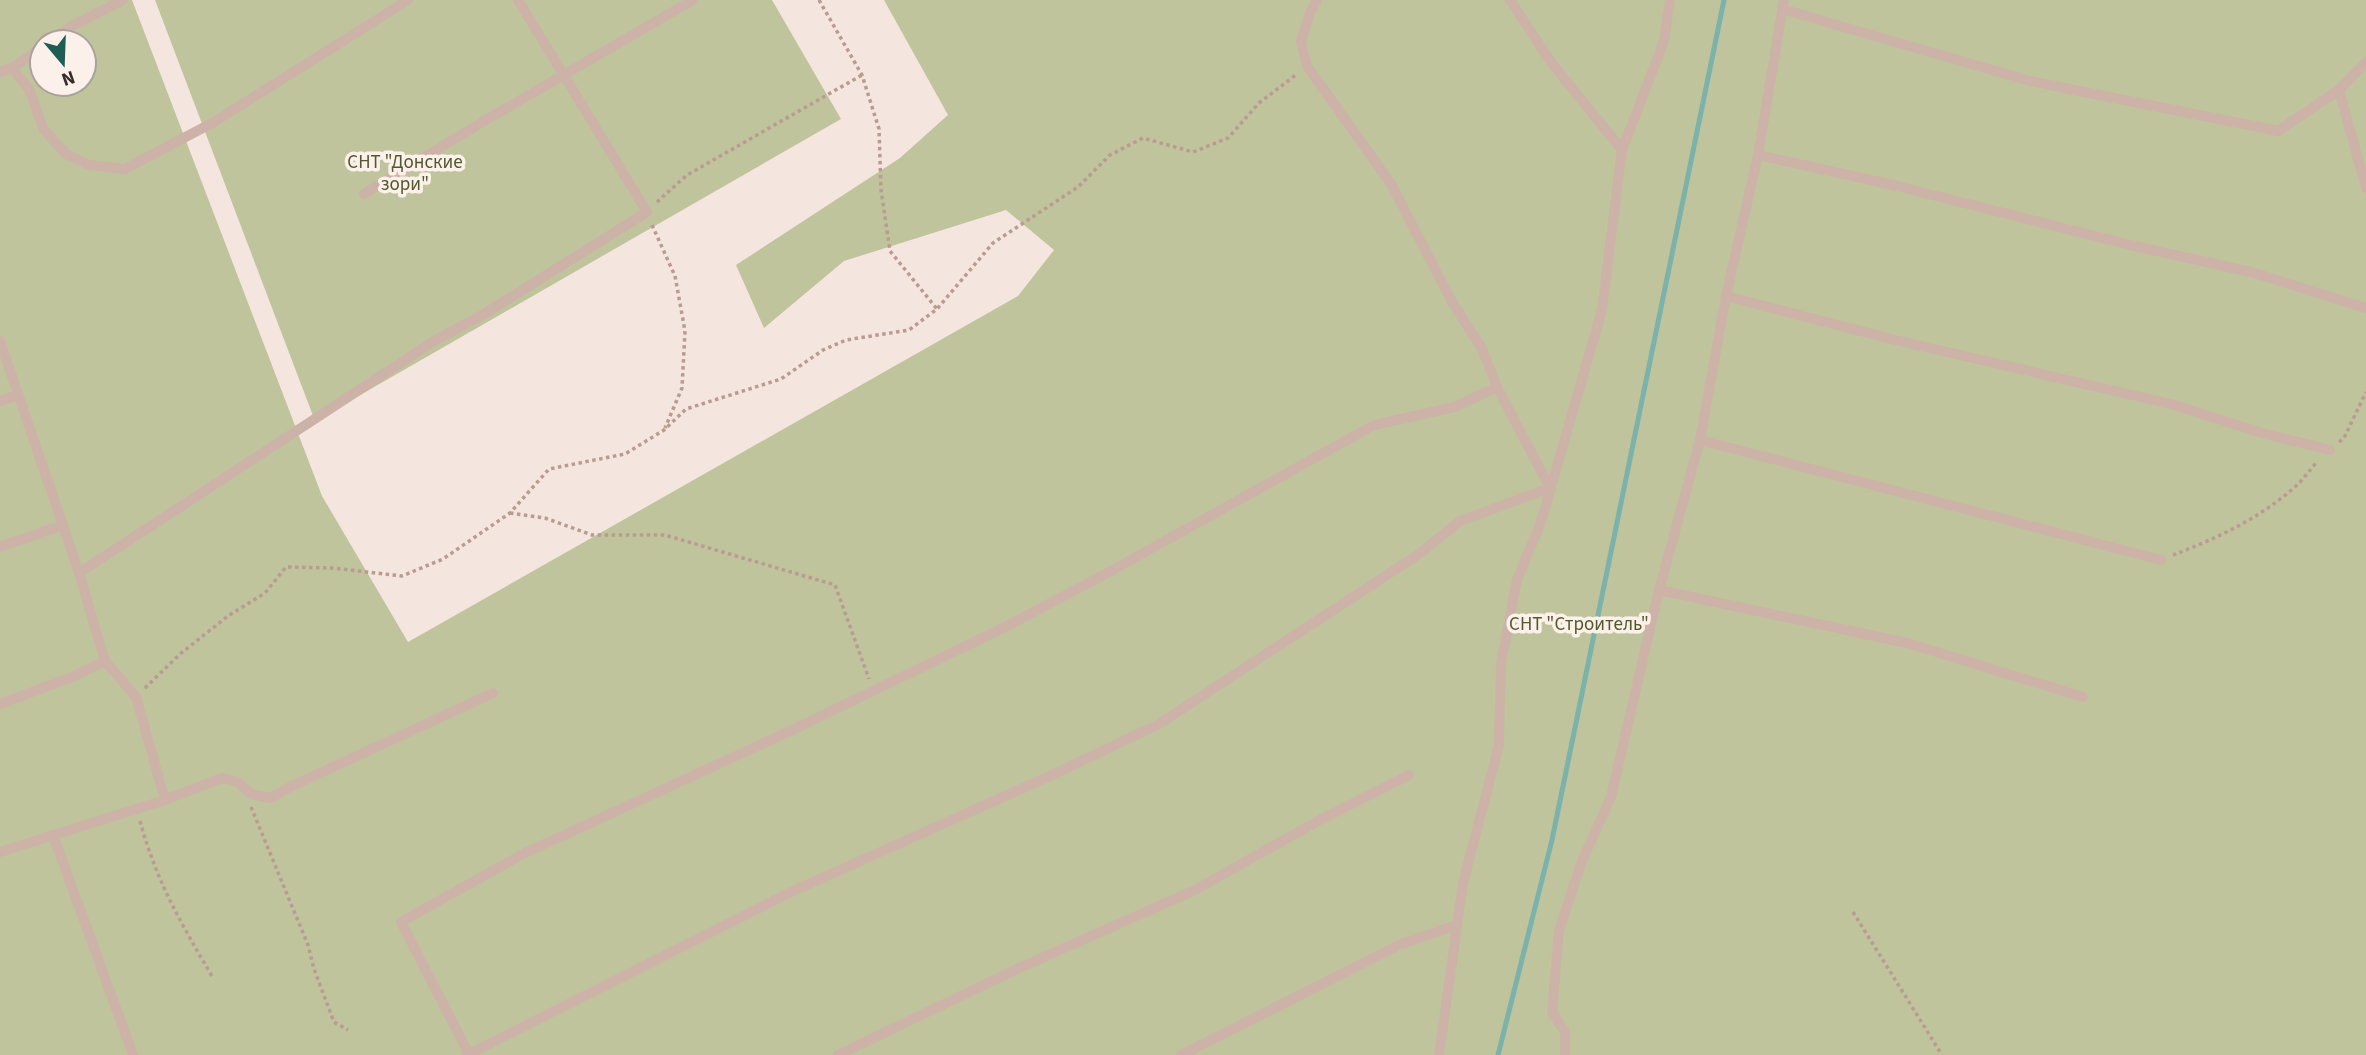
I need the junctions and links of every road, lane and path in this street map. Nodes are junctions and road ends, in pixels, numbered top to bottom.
1 (122, 0) edge
2 (408, 0) edge
3 (518, 0) edge
4 (694, 0) edge
5 (819, 0) edge
6 (1317, 0) edge
7 (1510, 0) edge
8 (1670, 0) edge
9 (1783, 5) edge
10 (69, 28) edge
11 (28, 57) edge
12 (2366, 62) edge
13 (1307, 66) junction
14 (12, 68) junction
15 (0, 72) edge
16 (862, 75) junction
17 (563, 76) junction
18 (2339, 90) junction
19 (1622, 150) junction
20 (1758, 155) junction
21 (2366, 188) edge
22 (364, 194) dead end
23 (646, 212) junction
24 (1726, 296) junction
25 (2366, 307) edge
26 (937, 309) junction
27 (0, 341) edge
28 (1497, 387) junction
29 (2366, 393) edge
30 (19, 395) junction
31 (0, 401) edge
32 (664, 430) junction
33 (1700, 440) junction
34 (2330, 450) junction
35 (1550, 488) junction
36 (510, 513) junction
37 (63, 525) junction
38 (0, 547) edge
39 (2161, 560) joint
40 (79, 573) junction
41 (1659, 590) junction
42 (105, 661) junction
43 (873, 691) junction
44 (493, 693) dead end
45 (136, 697) junction
46 (2083, 697) dead end
47 (0, 704) edge
48 (1409, 775) dead end
49 (251, 794) junction
50 (165, 800) junction
51 (136, 808) junction
52 (53, 835) junction
53 (0, 852) edge
54 (1853, 912) dead end
55 (1457, 925) junction
56 (213, 978) dead end
57 (348, 1030) dead end
58 (468, 1054) edge
59 (133, 1055) edge
60 (838, 1055) edge
61 (1181, 1055) edge
62 (1439, 1055) edge
63 (1565, 1055) edge
64 (1942, 1055) edge

1 - 10 lane
2 - 14 lane
3 - 17 lane
4 - 17 lane
5 - 16 path
6 - 13 lane
7 - 19 lane
8 - 19 lane
9 - 18 lane
9 - 20 lane
11 - 14 lane
12 - 18 lane
13 - 26 path
13 - 28 lane
14 - 15 lane
16 - 23 path
16 - 26 path
17 - 22 lane
17 - 23 lane
18 - 21 lane
19 - 35 lane
20 - 24 lane
20 - 25 lane
23 - 32 path
23 - 40 lane
24 - 33 lane
24 - 34 lane
26 - 32 path
27 - 30 lane
28 - 35 lane
28 - 43 lane
29 - 34 path
30 - 31 lane
30 - 37 lane
32 - 36 path
33 - 39 lane
33 - 41 lane
34 - 39 path
35 - 55 lane
35 - 58 lane
36 - 43 path
36 - 45 path
37 - 38 lane
37 - 40 lane
40 - 42 lane
41 - 46 lane
41 - 63 lane
42 - 45 lane
42 - 47 lane
43 - 58 lane
44 - 49 lane
45 - 50 lane
48 - 60 lane
49 - 50 lane
49 - 57 path
50 - 51 lane
51 - 52 lane
51 - 56 path
52 - 53 lane
52 - 59 lane
54 - 64 path
55 - 61 lane
55 - 62 lane

